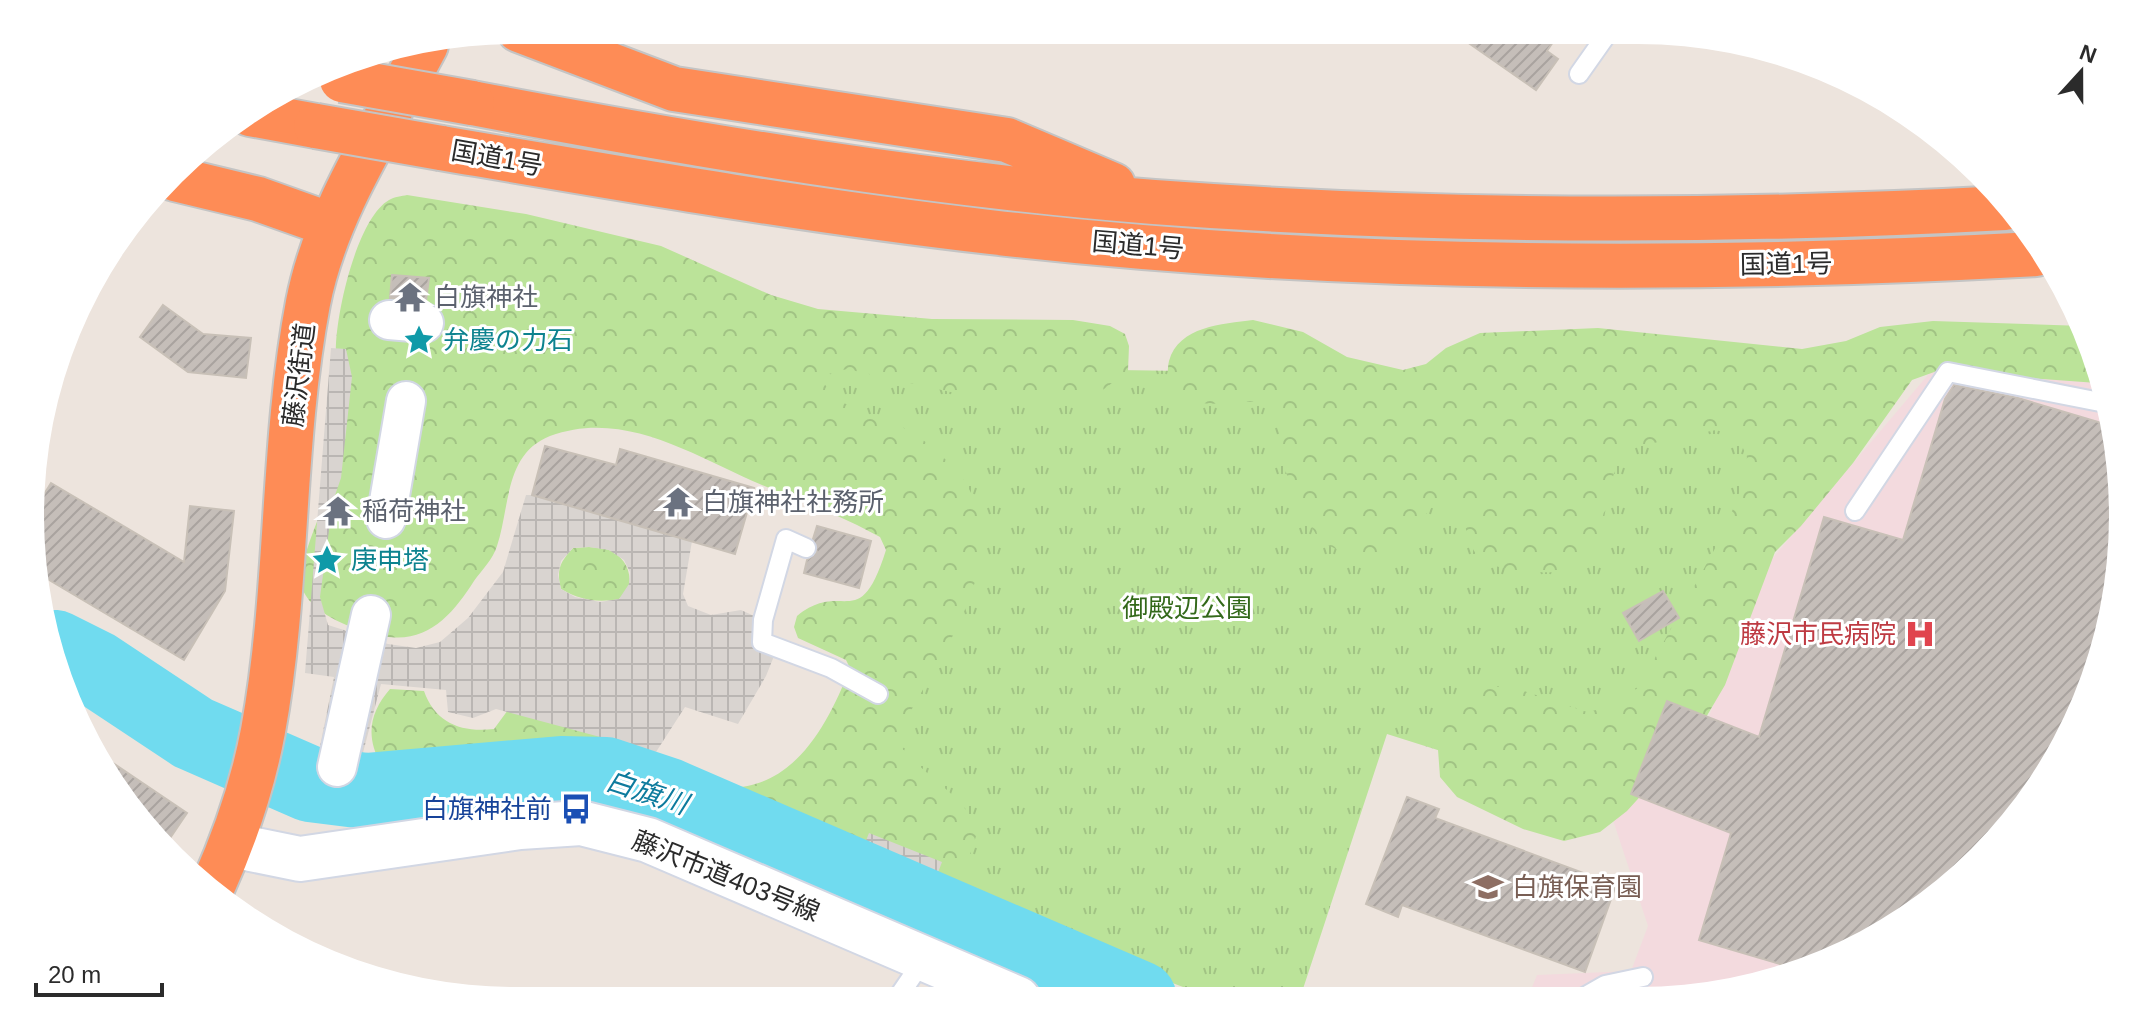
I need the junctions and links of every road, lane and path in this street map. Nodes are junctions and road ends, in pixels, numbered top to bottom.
1 (556, 44) edge
2 (1600, 44) edge
3 (421, 54) edge
4 (1579, 74) dead end
5 (338, 79) edge
6 (264, 117) edge
7 (183, 181) edge
8 (1152, 202) junction
9 (1995, 208) edge
10 (331, 225) junction
11 (2030, 254) edge
12 (406, 401) dead end
13 (2095, 401) edge
14 (1855, 511) dead end
15 (386, 519) dead end
16 (806, 548) dead end
17 (371, 615) dead end
18 (878, 694) dead end
19 (337, 767) dead end
20 (231, 845) junction
21 (216, 879) edge
22 (924, 958) junction
23 (1643, 977) dead end
24 (905, 987) edge
25 (990, 987) edge
26 (1602, 987) edge

1 - 8 highway
2 - 4 lane
3 - 10 highway, 藤沢街道
5 - 8 highway, 国道1号, bridge
6 - 11 highway, 国道1号, bridge
7 - 10 highway
8 - 9 highway, 国道1号
10 - 20 highway, 藤沢街道
12 - 15 street
13 - 14 lane
16 - 18 lane
17 - 19 street
20 - 21 highway
20 - 22 street, 藤沢市道403号線
22 - 24 lane
22 - 25 street, 藤沢市道403号線
23 - 26 lane

